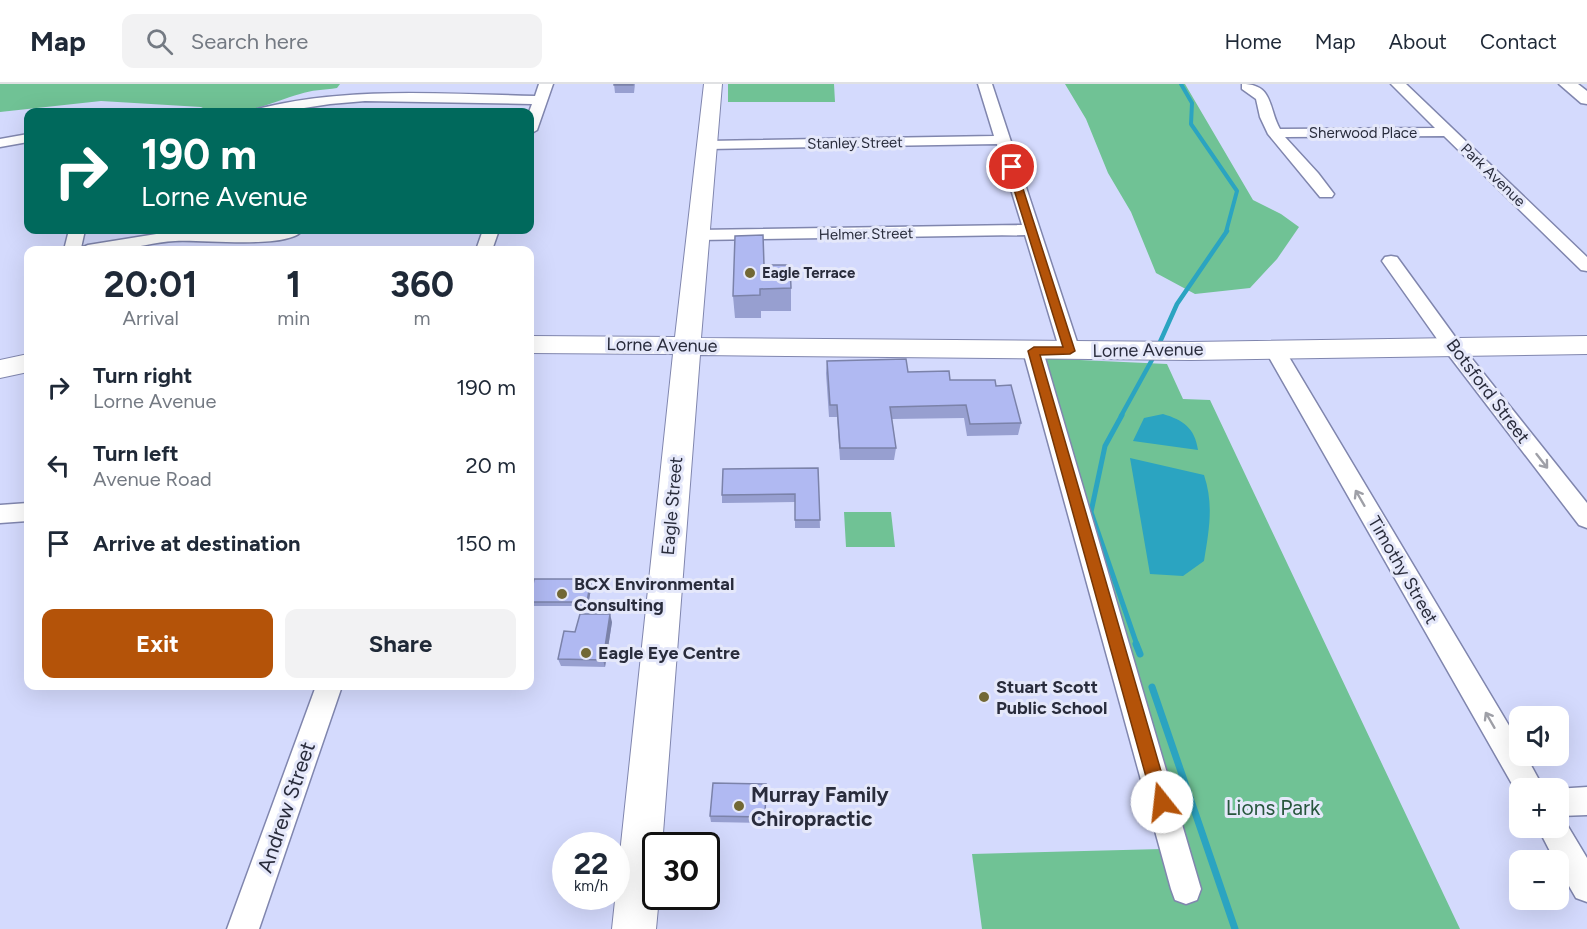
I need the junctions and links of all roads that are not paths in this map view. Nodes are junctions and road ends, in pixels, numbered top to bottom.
1 (404, 84) edge
2 (546, 84) edge
3 (713, 84) edge
4 (985, 84) edge
5 (1398, 84) edge
6 (1567, 84) edge
7 (1247, 86) dead end
8 (396, 98) junction
9 (1587, 99) edge
10 (541, 100) junction
11 (277, 108) edge
12 (534, 119) edge
13 (1449, 132) junction
14 (1276, 133) junction
15 (24, 139) edge
16 (1003, 140) junction
17 (0, 142) edge
18 (708, 145) junction
19 (1326, 194) dead end
20 (1033, 230) junction
21 (278, 234) edge
22 (698, 235) junction
23 (113, 246) edge
24 (1391, 261) dead end
25 (1587, 266) edge
26 (534, 344) edge
27 (687, 345) junction
28 (1587, 345) edge
29 (1454, 349) junction
30 (1034, 351) junction
31 (1070, 351) junction
32 (1276, 352) junction
33 (24, 364) edge
34 (0, 369) edge
35 (24, 512) edge
36 (0, 514) edge
37 (1587, 519) edge
38 (328, 690) edge
39 (1524, 778) edge
40 (1587, 801) edge
41 (1569, 802) edge
42 (1559, 838) edge
43 (1587, 887) edge
44 (1186, 889) dead end
45 (243, 929) edge
46 (634, 929) edge

1 - 8 street
2 - 10 street
3 - 18 main road, Eagle Street
4 - 16 street
5 - 13 street, Park Avenue
6 - 9 street
7 - 14 street, Sherwood Place
8 - 10 street
8 - 11 street
10 - 12 street
13 - 14 street, Sherwood Place
13 - 25 street, Park Avenue
14 - 19 street, Sherwood Place
15 - 17 street
16 - 18 street, Stanley Street
16 - 20 street
18 - 22 main road, Eagle Street
20 - 22 street, Helmer Street
20 - 31 street
21 - 23 street
22 - 27 main road, Eagle Street
24 - 29 street, Botsford Street
26 - 27 main road, Lorne Avenue
27 - 30 main road, Lorne Avenue
27 - 46 main road, Eagle Street
28 - 29 main road, Lorne Avenue
29 - 32 main road, Lorne Avenue
29 -> 37 street, Botsford Street
30 - 31 main road, Lorne Avenue
30 - 44 street
31 - 32 main road, Lorne Avenue
39 -> 32 street, Timothy Street
33 - 34 main road
35 - 36 street
38 - 45 street, Andrew Street
40 - 41 street
42 - 43 street

